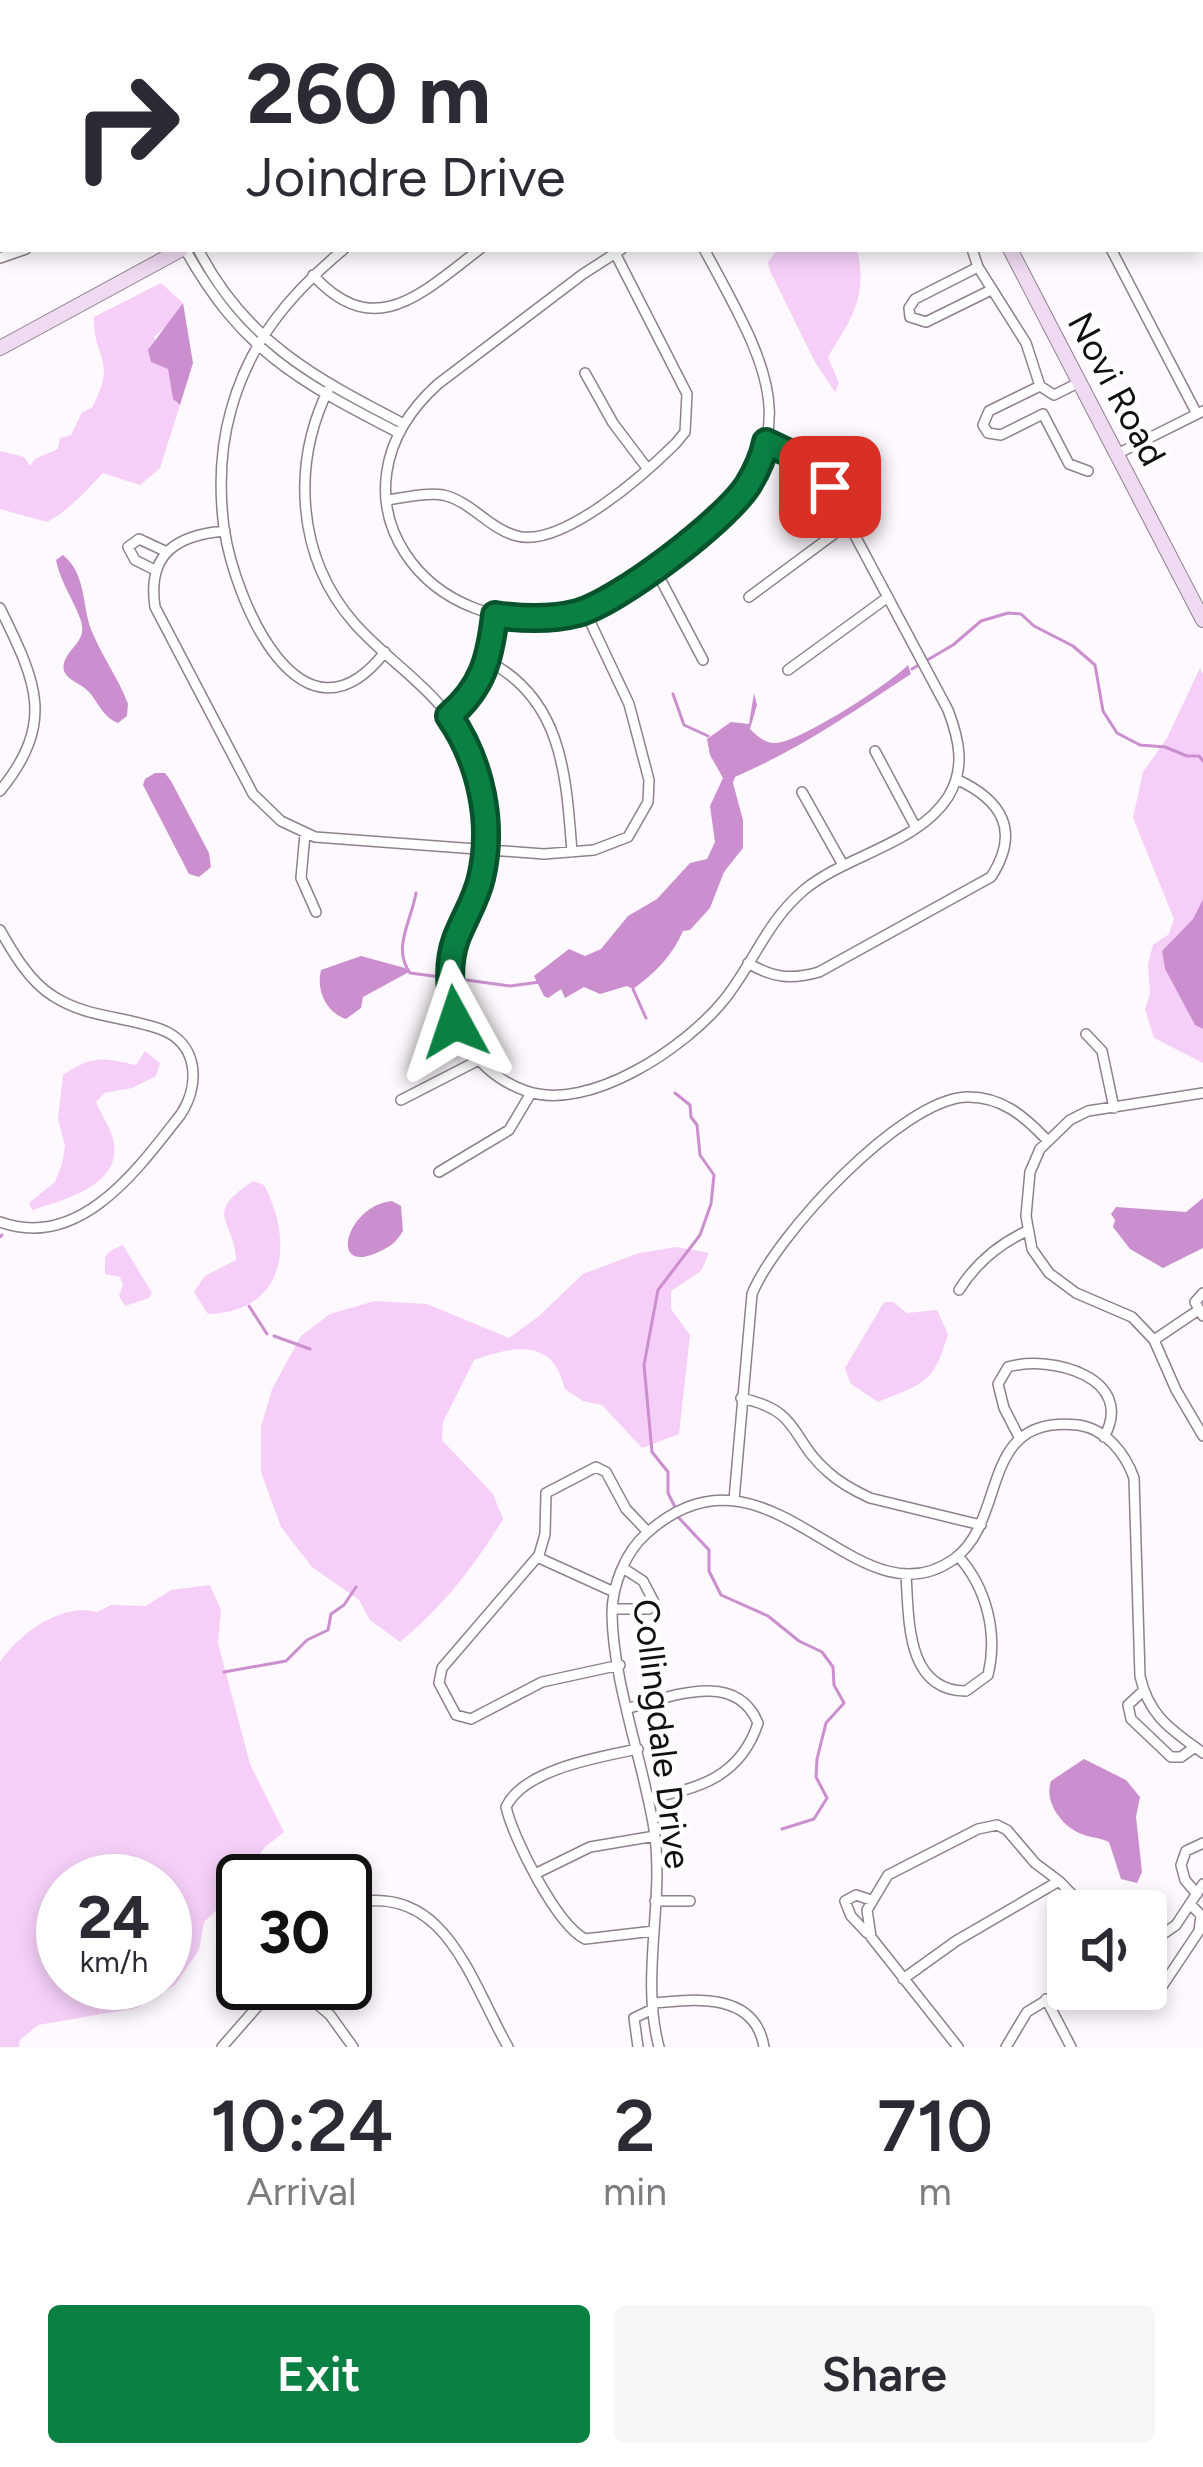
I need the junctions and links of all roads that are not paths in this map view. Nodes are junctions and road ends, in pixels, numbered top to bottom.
1 (178, 252) edge
2 (186, 252) edge
3 (200, 252) edge
4 (340, 252) edge
5 (475, 252) edge
6 (617, 252) edge
7 (618, 252) edge
8 (706, 252) edge
9 (972, 252) edge
10 (1012, 252) edge
11 (1113, 252) edge
12 (978, 267) junction
13 (313, 275) junction
14 (991, 290) junction
15 (259, 342) junction
16 (0, 348) edge
17 (585, 373) dead end
18 (1080, 382) junction
19 (1040, 386) junction
20 (328, 390) junction
21 (1053, 394) junction
22 (1200, 412) edge
23 (1043, 414) junction
24 (400, 427) junction
25 (766, 442) junction
26 (1117, 454) junction
27 (647, 468) junction
28 (1088, 471) dead end
29 (387, 500) junction
30 (849, 524) junction
31 (225, 531) junction
32 (167, 553) junction
33 (654, 567) junction
34 (155, 570) junction
35 (749, 597) dead end
36 (888, 598) junction
37 (0, 608) edge
38 (585, 611) junction
39 (495, 615) junction
40 (1203, 620) edge
41 (385, 652) junction
42 (703, 660) dead end
43 (488, 661) junction
44 (788, 670) dead end
45 (449, 716) junction
46 (874, 751) dead end
47 (956, 779) junction
48 (0, 790) edge
49 (802, 791) dead end
50 (915, 826) junction
51 (305, 834) junction
52 (485, 851) junction
53 (572, 852) junction
54 (1004, 855) junction
55 (1016, 859) dead end
56 (843, 866) junction
57 (316, 912) dead end
58 (0, 930) edge
59 (748, 963) junction
60 (1086, 1034) dead end
61 (477, 1060) junction
62 (531, 1093) junction
63 (1203, 1093) edge
64 (401, 1100) dead end
65 (1114, 1108) junction
66 (1046, 1138) junction
67 (439, 1172) dead end
68 (0, 1222) edge
69 (1027, 1231) junction
70 (959, 1290) dead end
71 (1203, 1293) edge
72 (1200, 1313) edge
73 (1154, 1340) junction
74 (741, 1398) junction
75 (1198, 1418) edge
76 (1203, 1436) edge
77 (1104, 1437) junction
78 (1020, 1439) junction
79 (734, 1500) junction
80 (980, 1526) junction
81 (647, 1532) junction
82 (958, 1556) junction
83 (537, 1557) junction
84 (623, 1568) junction
85 (906, 1575) junction
86 (614, 1592) junction
87 (613, 1609) junction
88 (620, 1665) junction
89 (1144, 1691) junction
90 (629, 1708) junction
91 (638, 1749) junction
92 (1199, 1750) edge
93 (648, 1798) junction
94 (655, 1836) junction
95 (1203, 1843) edge
96 (537, 1874) junction
97 (1059, 1881) junction
98 (1068, 1890) edge
99 (1197, 1894) edge
100 (372, 1900) edge
101 (871, 1900) junction
102 (655, 1901) junction
103 (691, 1901) dead end
104 (654, 1931) junction
105 (1167, 1931) edge
106 (871, 1936) junction
107 (1167, 1978) edge
108 (903, 1979) junction
109 (1046, 1999) joint
110 (653, 2006) junction
111 (254, 2010) edge
112 (324, 2010) edge
113 (222, 2047) edge
114 (353, 2047) edge
115 (508, 2047) edge
116 (638, 2047) edge
117 (659, 2047) edge
118 (764, 2047) edge
119 (958, 2047) edge
120 (1006, 2047) edge
121 (1071, 2047) edge

1 - 16 main road
2 - 15 street
3 - 15 street
4 - 13 street
5 - 13 street
6 - 24 street
7 - 27 street
8 - 25 street
9 - 12 street
10 - 18 main road, Novi Road
11 - 22 street
12 - 14 street
12 - 14 street
13 - 15 street
14 - 19 street
15 - 20 street
15 - 31 street
17 - 27 street
18 - 21 street
18 - 26 main road, Novi Road
19 - 21 street
19 - 23 street
20 - 24 street
20 - 41 street
21 - 23 street
22 - 26 street
23 - 28 street
24 - 29 street
25 - 30 street
25 - 33 street
26 - 40 main road, Novi Road
27 - 29 street
29 - 39 street
30 - 35 street
30 - 36 street
31 - 32 street
31 - 41 street
32 - 34 street
32 - 34 street
33 - 38 street
33 - 42 street
34 - 51 street
36 - 44 street
36 - 47 street
37 - 48 street
38 - 39 street
38 - 53 street
39 - 43 street
41 - 45 street
43 - 45 street
43 - 53 street
45 - 52 street
46 - 50 street
47 - 50 street
47 - 54 street
49 - 56 street
50 - 56 street
51 - 52 street
51 - 57 street
52 - 53 street
52 - 61 street
54 - 55 street
54 - 59 street
56 - 59 street
58 - 68 street
59 - 62 street
60 - 65 street
61 - 62 street
61 - 64 street
62 - 67 street
63 - 65 street
65 - 66 street
66 - 69 street
66 - 74 street
69 - 70 street
69 - 73 street
71 - 72 street
72 - 73 street
73 - 75 street
74 - 79 street
74 - 80 street
75 - 76 street
77 - 78 street
77 - 78 street
77 - 89 street
78 - 80 street
79 - 81 street, Collingdale Drive
79 - 85 street
80 - 82 street
81 - 83 street
81 - 84 street, Collingdale Drive
82 - 85 street
82 - 85 street
83 - 86 street
83 - 88 street
84 - 86 street, Collingdale Drive
84 - 87 street
86 - 87 street, Collingdale Drive
87 - 88 street, Collingdale Drive
88 - 90 street, Collingdale Drive
89 - 92 street
89 - 92 street
90 - 91 street, Collingdale Drive
90 - 93 street
91 - 93 street, Collingdale Drive
91 - 96 street
93 - 94 street, Collingdale Drive
94 - 96 street
94 - 102 street, Collingdale Drive
95 - 99 street
96 - 104 street
97 - 98 street
97 - 101 street
97 - 108 street
99 - 105 street
99 - 107 street
100 - 115 street
101 - 106 street
101 - 106 street
102 - 103 street
102 - 104 street, Collingdale Drive
104 - 110 street, Collingdale Drive
106 - 108 street
108 - 119 street
109 - 120 street
109 - 121 street
110 - 116 street
110 - 117 street, Collingdale Drive
110 - 118 street
111 - 113 street
112 - 114 street

